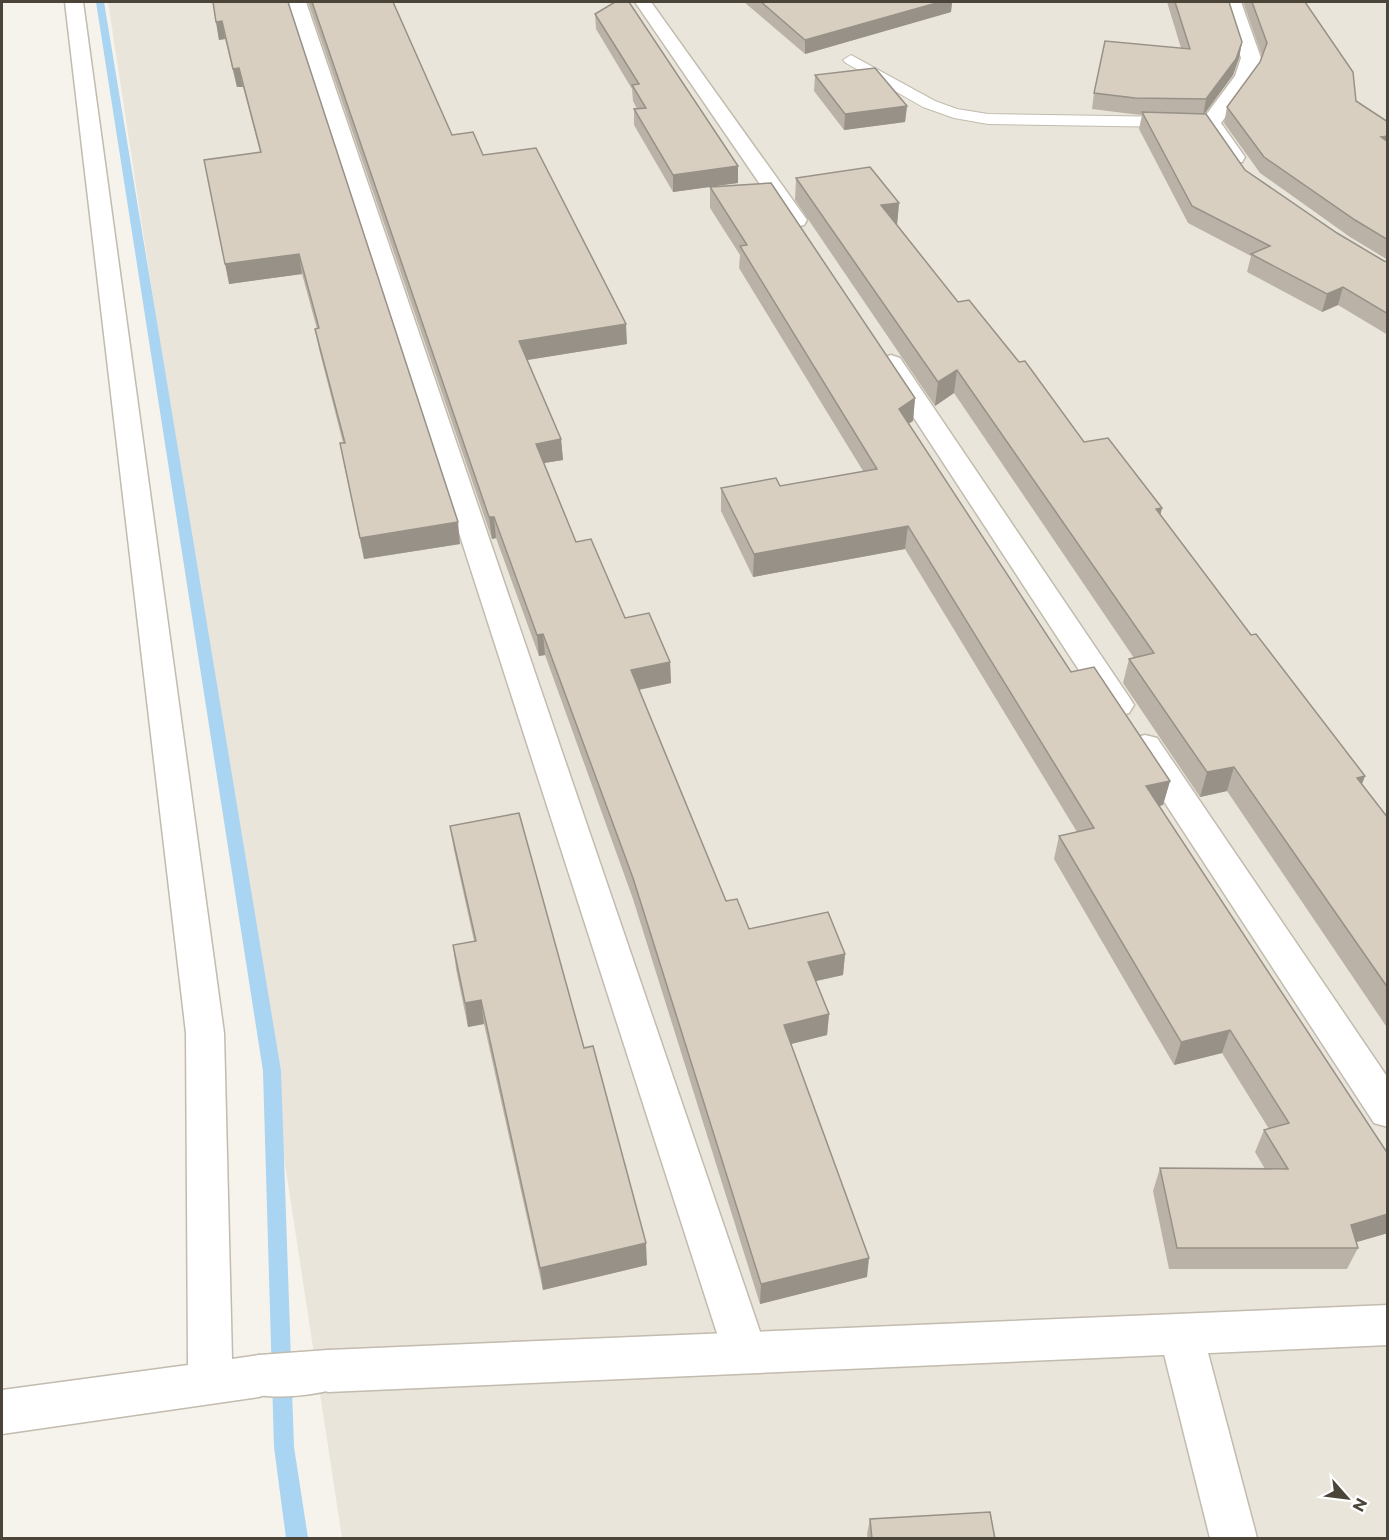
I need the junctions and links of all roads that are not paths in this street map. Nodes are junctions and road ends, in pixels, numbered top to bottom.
1 (74, 2) edge
2 (297, 2) edge
3 (1232, 2) edge
4 (643, 3) edge
5 (851, 60) dead end
6 (1198, 123) junction
7 (1244, 170) edge
8 (810, 241) edge
9 (875, 340) edge
10 (1388, 1111) edge
11 (1388, 1325) edge
12 (1181, 1334) junction
13 (745, 1352) junction
14 (210, 1384) junction
15 (2, 1412) edge
16 (1234, 1539) edge

1 - 14 street
2 - 13 street
3 - 6 street
4 - 8 street
5 - 6 lane
6 - 7 street
9 - 10 street
11 - 12 street
12 - 13 street
12 - 16 street
13 - 14 street
14 - 15 street

